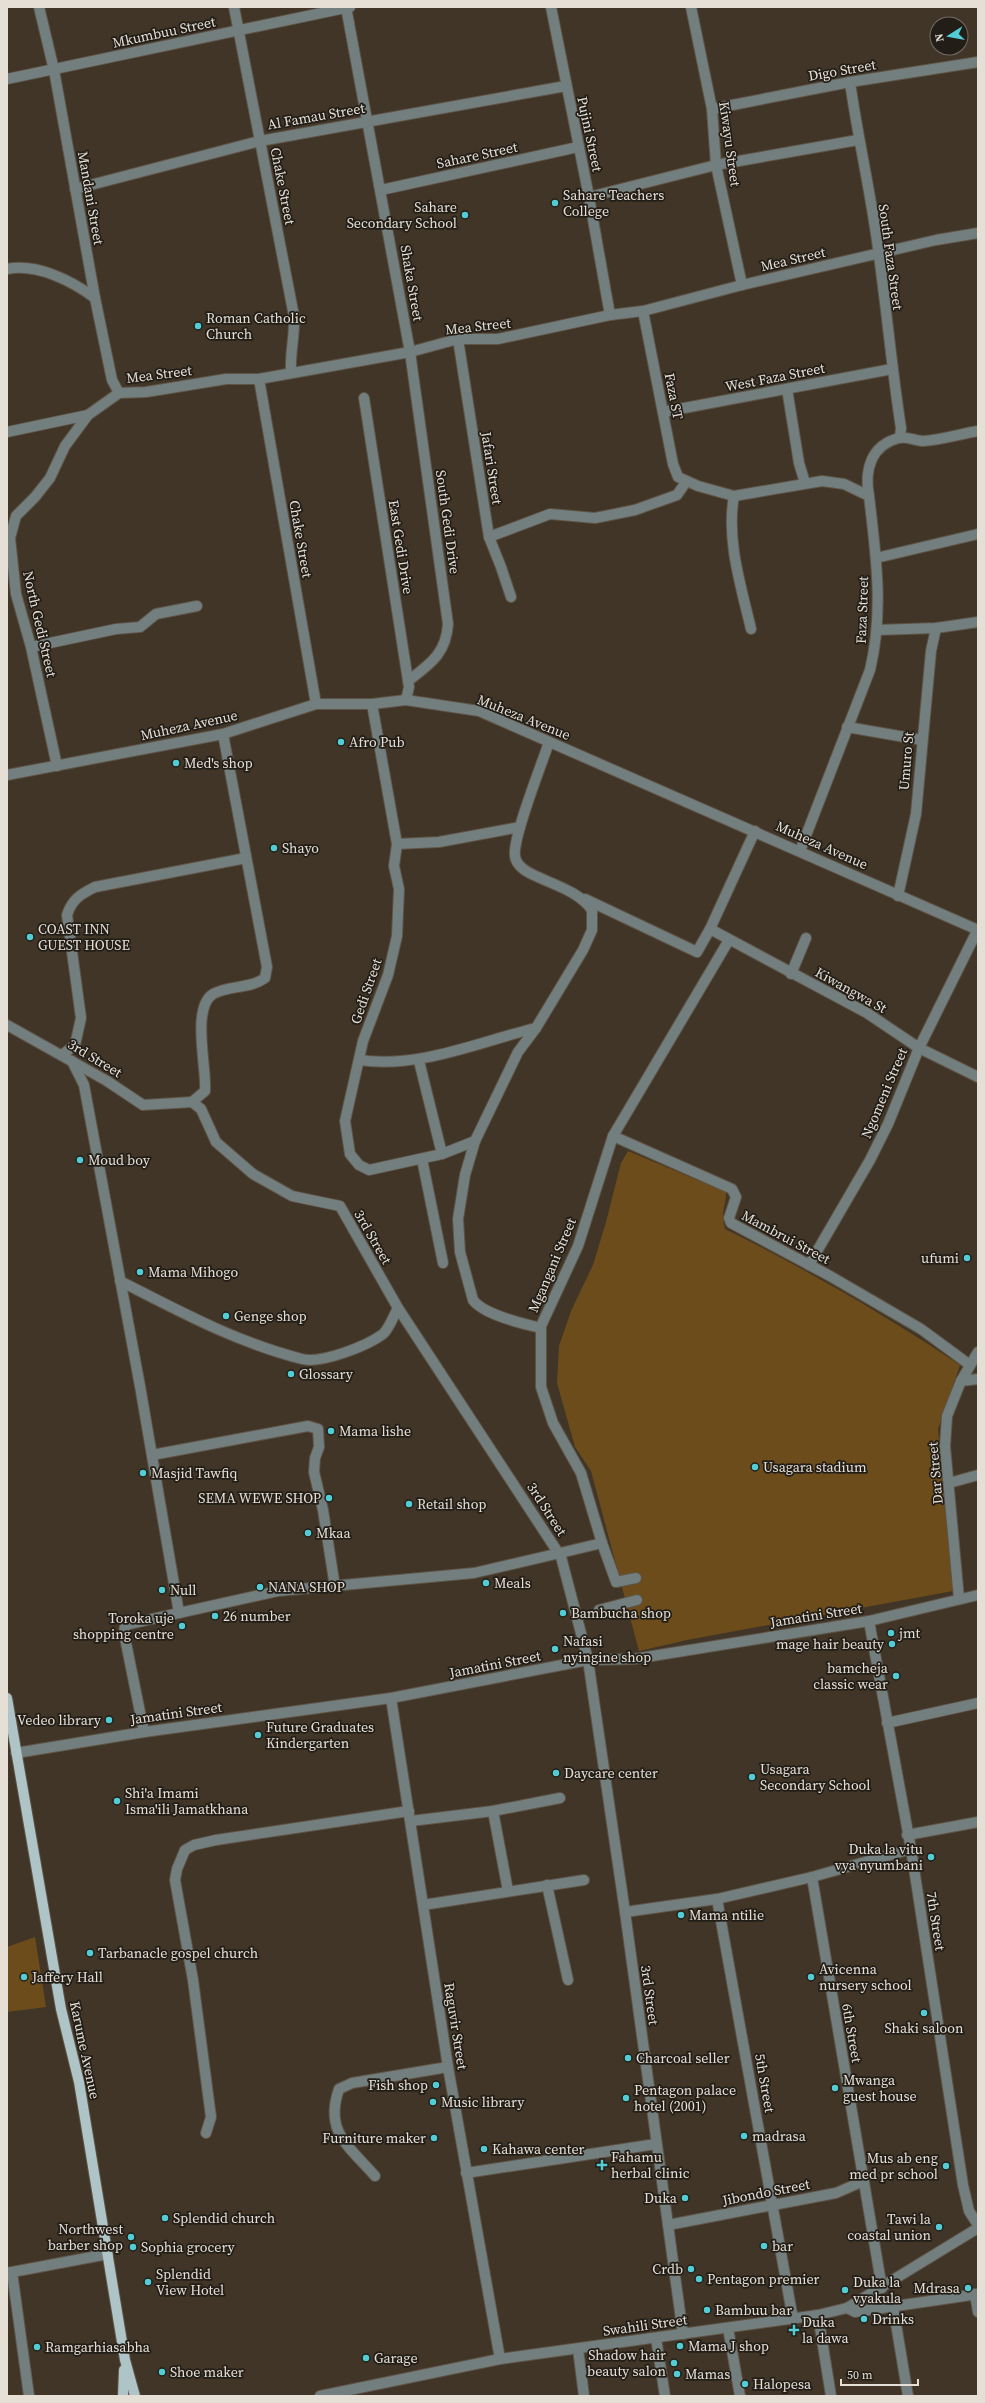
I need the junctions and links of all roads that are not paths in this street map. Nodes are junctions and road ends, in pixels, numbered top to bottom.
1 (39, 7) edge
2 (234, 7) edge
3 (348, 7) edge
4 (551, 7) edge
5 (691, 7) edge
6 (238, 31) junction
7 (978, 62) edge
8 (54, 70) junction
9 (7, 79) edge
10 (850, 82) junction
11 (566, 86) junction
12 (712, 109) junction
13 (368, 121) junction
14 (858, 140) junction
15 (260, 141) junction
16 (578, 147) junction
17 (716, 165) junction
18 (75, 189) junction
19 (381, 190) junction
20 (589, 197) junction
21 (978, 233) edge
22 (879, 254) junction
23 (7, 269) edge
24 (742, 285) junction
25 (95, 298) junction
26 (643, 311) junction
27 (610, 315) junction
28 (458, 339) junction
29 (410, 352) junction
30 (892, 369) junction
31 (291, 372) junction
32 (259, 379) junction
33 (787, 390) junction
34 (119, 393) junction
35 (364, 398) dead end
36 (663, 412) junction
37 (88, 416) junction
38 (978, 431) edge
39 (7, 432) edge
40 (900, 438) junction
41 (686, 482) junction
42 (805, 483) junction
43 (734, 496) junction
44 (870, 496) junction
45 (978, 534) edge
46 (488, 537) junction
47 (876, 558) junction
48 (511, 597) dead end
49 (197, 606) dead end
50 (978, 622) edge
51 (936, 628) junction
52 (751, 629) dead end
53 (877, 630) junction
54 (31, 647) junction
55 (408, 681) junction
56 (406, 700) junction
57 (316, 704) junction
58 (372, 704) junction
59 (847, 727) junction
60 (223, 734) junction
61 (922, 740) junction
62 (549, 742) junction
63 (57, 766) junction
64 (7, 775) edge
65 (520, 828) junction
66 (755, 831) junction
67 (397, 844) junction
68 (800, 851) junction
69 (246, 858) junction
70 (580, 896) junction
71 (898, 896) junction
72 (710, 928) junction
73 (978, 930) edge
74 (806, 938) dead end
75 (730, 940) junction
76 (791, 974) junction
77 (7, 1025) edge
78 (536, 1028) junction
79 (919, 1048) junction
80 (62, 1054) junction
81 (359, 1060) junction
82 (72, 1061) junction
83 (419, 1061) junction
84 (978, 1077) edge
85 (192, 1102) junction
86 (613, 1136) junction
87 (475, 1141) junction
88 (442, 1154) junction
89 (422, 1159) junction
90 (443, 1263) dead end
91 (809, 1265) junction
92 (120, 1281) junction
93 (398, 1308) junction
94 (541, 1328) junction
95 (978, 1352) edge
96 (970, 1364) junction
97 (978, 1379) edge
98 (961, 1381) junction
99 (152, 1454) junction
100 (978, 1475) edge
101 (950, 1483) junction
102 (602, 1543) junction
103 (560, 1554) junction
104 (636, 1578) dead end
105 (335, 1587) junction
106 (978, 1595) edge
107 (959, 1599) junction
108 (637, 1600) dead end
109 (599, 1610) dead end
110 (179, 1613) junction
111 (869, 1621) junction
112 (588, 1660) junction
113 (7, 1698) edge
114 (391, 1698) junction
115 (978, 1703) edge
116 (9, 1718) edge
117 (887, 1723) junction
118 (144, 1732) junction
119 (16, 1753) junction
120 (560, 1798) dead end
121 (493, 1811) junction
122 (410, 1816) junction
123 (978, 1822) edge
124 (907, 1835) junction
125 (910, 1849) junction
126 (812, 1877) junction
127 (584, 1880) dead end
128 (547, 1885) junction
129 (508, 1891) junction
130 (716, 1899) junction
131 (423, 1905) junction
132 (625, 1912) junction
133 (568, 1980) dead end
134 (448, 2067) junction
135 (206, 2133) dead end
136 (656, 2144) junction
137 (466, 2173) junction
138 (862, 2175) junction
139 (375, 2176) dead end
140 (773, 2205) junction
141 (668, 2225) junction
142 (978, 2225) edge
143 (978, 2228) edge
144 (108, 2254) junction
145 (10, 2273) edge
146 (882, 2288) junction
147 (976, 2294) edge
148 (893, 2306) junction
149 (847, 2308) junction
150 (978, 2312) edge
151 (818, 2315) junction
152 (793, 2319) junction
153 (728, 2328) junction
154 (683, 2334) junction
155 (656, 2338) junction
156 (578, 2349) junction
157 (500, 2359) junction
158 (125, 2360) junction
159 (29, 2396) edge
160 (123, 2396) edge
161 (135, 2396) edge
162 (320, 2396) edge
163 (584, 2396) edge
164 (665, 2396) edge
165 (740, 2396) edge
166 (831, 2396) edge
167 (908, 2396) edge

1 - 8 street, Mandani Street
2 - 6 street, Chake Street
3 - 6 street, Mkumbuu Street
3 - 13 street, Shaka Street
4 - 11 street, Pujini Street
5 - 12 street, Kiwayu Street
6 - 8 street, Mkumbuu Street
6 - 15 street, Chake Street
7 - 10 street, Digo Street
8 - 9 street, Mkumbuu Street
8 - 18 street, Mandani Street
10 - 12 street, Digo Street
10 - 14 street, South Faza Street
11 - 13 street, Al Famau Street
11 - 16 street, Pujini Street
12 - 17 street, Kiwayu Street
13 - 15 street, Al Famau Street
13 - 19 street, Shaka Street
14 - 17 street
14 - 22 street, South Faza Street
15 - 18 street, Al Famau Street
15 - 31 street, Chake Street
16 - 19 street, Sahare Street
16 - 20 street, Pujini Street
17 - 20 street
17 - 24 street, Kiwayu Street
18 - 25 street, Mandani Street
19 - 29 street, Shaka Street
20 - 27 street, Pujini Street
21 - 22 street, Mea Street
22 - 24 street, Mea Street
22 - 30 street, South Faza Street
23 - 25 street
24 - 26 street, Mea Street
25 - 34 street, Mandani Street
26 - 27 street, Mea Street
26 - 36 street, Faza ST
27 - 28 street, Mea Street
28 - 29 street, Mea Street
28 - 46 street, Jafari Street
29 - 31 street, Mea Street
29 - 55 street, South Gedi Drive
30 - 33 street, West Faza Street
30 - 40 street, South Faza Street
31 - 32 street, Mea Street
32 - 34 street, Mea Street
32 - 57 street, Chake Street
33 - 36 street, West Faza Street
33 - 42 street
34 - 37 street, Mea Street
35 - 55 street, East Gedi Drive
36 - 41 street, Faza ST
37 - 39 street, Mea Street
37 - 54 street, North Gedi Street
38 - 40 street
40 - 44 street, Faza Street
41 - 43 street
41 - 46 street
42 - 43 street
42 - 44 street
43 - 52 street
44 - 47 street, Faza Street
45 - 47 street
46 - 48 street, Jafari Street
47 - 53 street, Faza Street
49 - 54 street
50 - 51 street
51 - 53 street
51 - 61 street, Umuro St
53 - 59 street, Faza Street
54 - 63 street, North Gedi Street
55 - 56 street, East Gedi Drive
56 - 58 street, Muheza Avenue
56 - 62 street, Muheza Avenue
57 - 58 street, Muheza Avenue
57 - 60 street, Muheza Avenue
58 - 67 street, Gedi Street
59 - 61 street
59 - 68 street, Faza Street
60 - 63 street, Muheza Avenue
60 - 69 street
61 - 71 street, Umuro St
62 - 65 street
62 - 66 street, Muheza Avenue
63 - 64 street, Muheza Avenue
65 - 67 street
65 - 70 street
66 - 68 street, Muheza Avenue
66 - 72 street
67 - 81 street, Gedi Street
68 - 71 street, Muheza Avenue
69 - 80 street
69 - 85 street
70 - 72 street
70 - 78 street
71 - 73 street, Muheza Avenue
72 - 75 street, Kiwangwa St
73 - 79 street, Ngomeni Street
74 - 76 street
75 - 76 street, Kiwangwa St
75 - 86 street, Mgangani Street
76 - 79 street, Kiwangwa St
77 - 80 street, 3rd Street
78 - 83 street
78 - 87 street
79 - 84 street, Kiwangwa St
79 - 91 street, Ngomeni Street
80 - 82 street, 3rd Street
81 - 83 street
81 - 89 street, Gedi Street
82 - 85 street, 3rd Street
82 - 92 street
83 - 88 street
85 - 93 street, 3rd Street
86 - 91 street, Mambrui Street
86 - 94 street, Mgangani Street
87 - 88 street, Gedi Street
87 - 94 street
88 - 89 street, Gedi Street
89 - 90 street
91 - 96 street, Mambrui Street
92 - 93 street
92 - 99 street
93 - 103 street, 3rd Street
94 - 102 street, Mgangani Street
95 - 96 street, Dar Street
96 - 98 street, Dar Street
97 - 98 street
98 - 101 street, Dar Street
99 - 105 street
99 - 110 street
100 - 101 street
101 - 107 street, Dar Street
102 - 103 street
102 - 104 street, Mgangani Street
103 - 105 street
103 - 112 street
105 - 110 street
106 - 107 street, Jamatini Street
107 - 111 street, Jamatini Street
108 - 109 street
110 - 118 street
111 - 112 street, Jamatini Street
111 - 117 street, 7th Street
112 - 114 street, Jamatini Street
112 - 132 street, 3rd Street
113 - 116 main road, Karume Avenue
114 - 118 street, Jamatini Street
114 - 122 street, Raguvir Street
115 - 117 street
116 - 119 main road, Karume Avenue
117 - 124 street, 7th Street
118 - 119 street, Jamatini Street
119 - 144 main road, Karume Avenue
120 - 121 street
121 - 122 street
121 - 129 street
122 - 131 street, Raguvir Street
122 - 135 street
123 - 124 street
124 - 125 street, 7th Street
125 - 126 street
125 - 142 street, 7th Street
126 - 130 street
126 - 138 street, 6th Street
127 - 128 street
128 - 129 street
128 - 133 street
129 - 131 street
130 - 132 street
130 - 140 street, 5th Street
131 - 134 street, Raguvir Street
132 - 136 street, 3rd Street
134 - 137 street, Raguvir Street
134 - 139 street
136 - 137 street
136 - 141 street, 3rd Street
137 - 157 street, Raguvir Street
138 - 140 street, Jibondo Street
138 - 146 street, 6th Street
140 - 141 street, Jibondo Street
140 - 152 street, 5th Street
141 - 154 street, 3rd Street
143 - 146 street, Swahili Street
144 - 145 street
144 - 158 main road, Karume Avenue
145 - 159 street
146 - 149 street, Swahili Street
147 - 148 street
147 - 150 street
148 - 149 street
148 - 167 street
149 - 151 street, Swahili Street
151 - 152 street, Swahili Street
151 - 166 street
152 - 153 street, Swahili Street
153 - 154 street, Swahili Street
153 - 165 street
154 - 155 street, Swahili Street
155 - 156 street, Swahili Street
155 - 164 street
156 - 157 street, Swahili Street
156 - 163 street
157 - 162 street, Swahili Street
158 - 160 main road, Karume Avenue
158 - 161 main road, Karume Avenue

